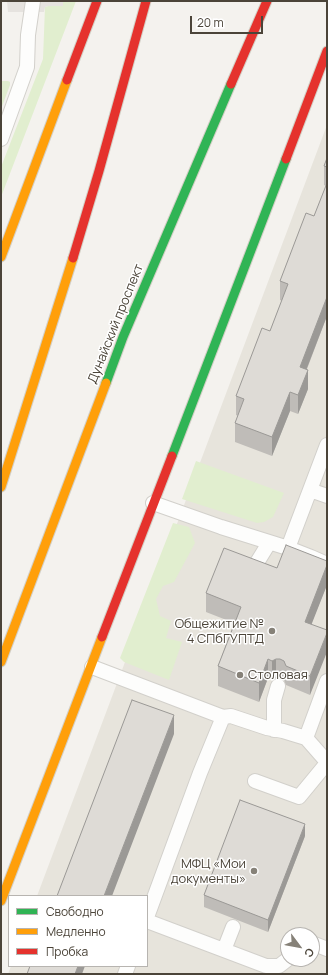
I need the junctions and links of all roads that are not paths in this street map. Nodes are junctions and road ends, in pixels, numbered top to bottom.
1 (33, 1) edge
2 (97, 1) edge
3 (146, 1) edge
4 (267, 1) edge
5 (327, 51) edge
6 (1, 139) edge
7 (1, 257) edge
8 (327, 445) edge
9 (1, 487) edge
10 (310, 490) junction
11 (327, 496) edge
12 (153, 503) junction
13 (269, 543) junction
14 (288, 548) junction
15 (327, 564) edge
16 (253, 569) edge
17 (1, 662) edge
18 (92, 667) junction
19 (327, 681) edge
20 (278, 686) dead end
21 (223, 718) junction
22 (274, 730) junction
23 (306, 738) junction
24 (327, 763) edge
25 (255, 781) dead end
26 (1, 901) edge
27 (148, 914) edge
28 (148, 921) edge
29 (233, 927) dead end
30 (224, 950) junction
31 (280, 965) edge

1 - 6 lane
2 - 7 main road
3 - 9 main road
4 - 17 main road, Дунайский проспект
5 - 12 main road
8 - 10 lane
10 - 11 lane
10 - 14 lane
12 - 13 lane
12 - 18 main road
13 - 14 lane
13 - 16 lane
14 - 15 lane
18 - 21 lane
18 - 26 main road
19 - 23 lane
20 - 22 lane
21 - 22 lane
21 - 27 lane
22 - 23 lane
23 - 24 lane
24 - 25 lane
28 - 30 lane
29 - 30 lane
30 - 31 lane

